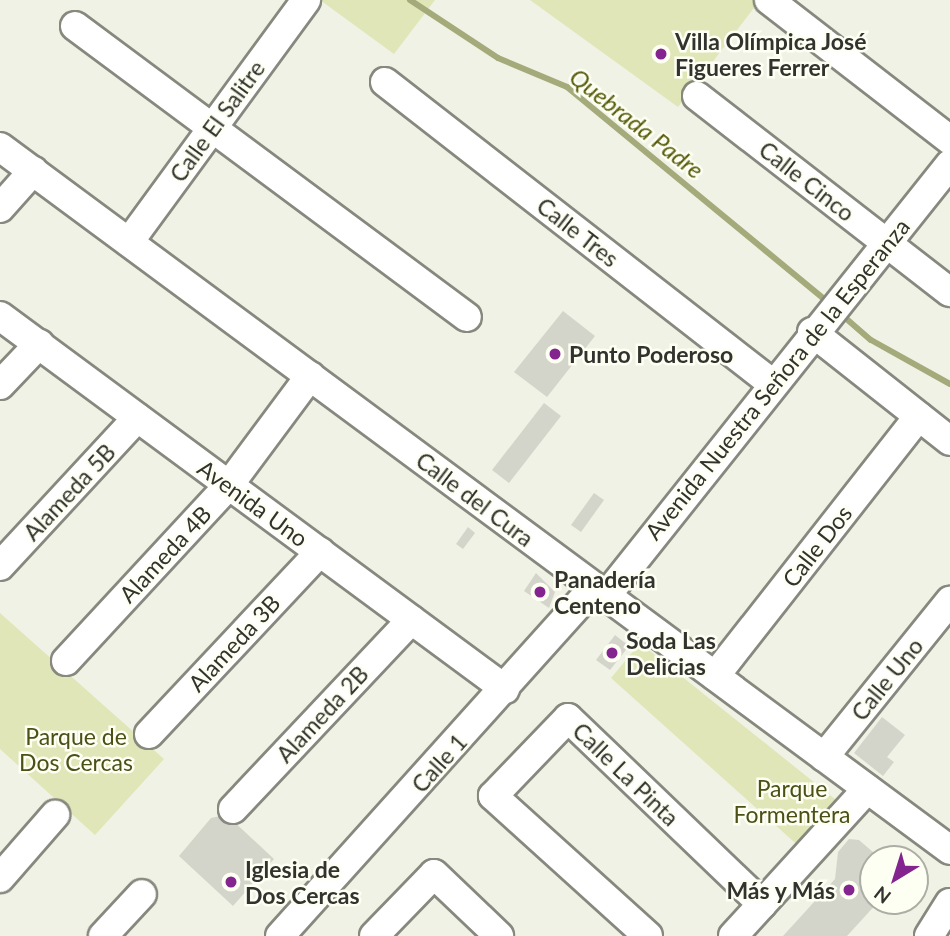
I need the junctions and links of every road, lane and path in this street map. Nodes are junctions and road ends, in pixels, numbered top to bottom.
1 (306, 0) edge
2 (769, 1) edge
3 (75, 26) dead end
4 (385, 82) dead end
5 (697, 96) dead end
6 (213, 126) junction
7 (950, 140) edge
8 (0, 146) edge
9 (950, 164) edge
10 (33, 171) junction
11 (0, 208) edge
12 (129, 242) junction
13 (886, 243) junction
14 (950, 292) edge
15 (0, 316) edge
16 (467, 317) dead end
17 (812, 332) junction
18 (39, 344) junction
19 (310, 376) junction
20 (771, 382) junction
21 (0, 385) edge
22 (919, 416) junction
23 (137, 418) junction
24 (950, 441) edge
25 (229, 485) junction
26 (320, 552) junction
27 (0, 566) edge
28 (600, 591) junction
29 (950, 601) edge
30 (411, 620) junction
31 (66, 661) dead end
32 (715, 676) junction
33 (505, 689) junction
34 (149, 734) dead end
35 (824, 757) junction
36 (867, 789) junction
37 (233, 809) dead end
38 (55, 815) dead end
39 (950, 850) edge
40 (0, 878) edge
41 (142, 894) dead end
42 (762, 904) junction
43 (949, 922) edge
44 (103, 936) edge
45 (280, 936) edge
46 (374, 936) edge
47 (499, 936) edge
48 (648, 936) edge
49 (733, 936) edge
50 (929, 936) edge

1 - 6 street, Calle El Salitre
2 - 7 street
3 - 6 street
4 - 20 street, Calle Tres
5 - 13 street, Calle Cinco
6 - 12 street, Calle El Salitre
6 - 16 street
8 - 10 street, Calle del Cura
9 - 13 street, Avenida Nuestra Señora de la Esperanza
10 - 11 street
10 - 12 street, Calle del Cura
12 - 19 street, Calle del Cura
13 - 14 street, Calle Cinco
13 - 17 street, Avenida Nuestra Señora de la Esperanza
15 - 18 street, Avenida Uno
17 - 20 street, Avenida Nuestra Señora de la Esperanza
17 - 22 street
18 - 21 street
18 - 23 street, Avenida Uno
19 - 25 street, Alameda 4B
19 - 28 street, Calle del Cura
20 - 28 street, Avenida Nuestra Señora de la Esperanza
22 - 24 street
22 - 32 street, Calle Dos
23 - 25 street, Avenida Uno
23 - 27 street, Alameda 5B
25 - 26 street, Avenida Uno
25 - 31 street, Alameda 4B
26 - 30 street, Avenida Uno
26 - 34 street, Alameda 3B
28 - 32 street, Calle del Cura
28 - 33 street, Calle 1
29 - 35 street, Calle Uno
30 - 33 street, Avenida Uno
30 - 37 street, Alameda 2B
32 - 35 street, Calle del Cura
33 - 45 street, Calle 1
35 - 36 street, Calle del Cura
36 - 39 street, Calle del Cura
36 - 42 street
38 - 40 street
41 - 44 street
42 - 48 street, Calle La Pinta
42 - 49 street
43 - 50 street
46 - 47 street

